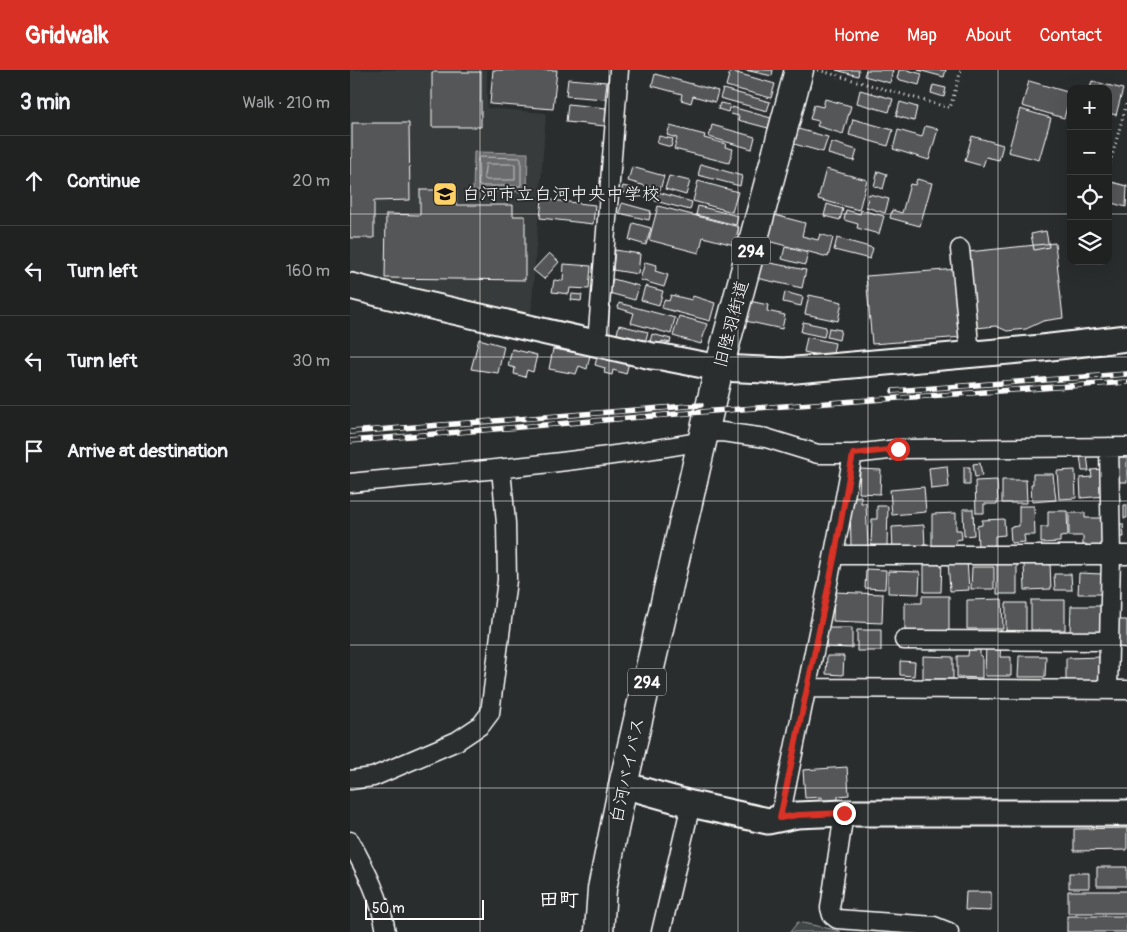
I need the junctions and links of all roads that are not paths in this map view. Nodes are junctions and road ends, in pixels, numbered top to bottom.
1 (620, 70) edge
2 (799, 70) edge
3 (960, 249) dead end
4 (350, 286) edge
5 (1127, 338) edge
6 (598, 343) junction
7 (970, 354) junction
8 (720, 368) junction
9 (704, 437) junction
10 (1109, 447) junction
11 (1127, 447) edge
12 (853, 454) junction
13 (501, 470) junction
14 (350, 483) edge
15 (835, 554) junction
16 (1119, 555) edge
17 (904, 640) dead end
18 (1109, 642) junction
19 (806, 688) junction
20 (1108, 690) junction
21 (1127, 690) edge
22 (350, 780) edge
23 (623, 785) junction
24 (691, 804) junction
25 (844, 813) junction
26 (1127, 813) edge
27 (780, 818) junction
28 (350, 841) edge
29 (386, 932) edge
30 (599, 932) edge
31 (661, 932) edge
32 (949, 932) edge

1 - 6 street
2 - 8 highway, 旧陸羽街道 / 294
3 - 7 street
4 - 6 street
5 - 7 street
6 - 8 street
7 - 8 street
8 - 9 highway, 旧陸羽街道 / 294
9 - 12 street
9 - 13 street
9 - 23 highway, 白河バイパス / 294
10 - 11 street
10 - 12 street
10 - 16 street
12 - 15 street
13 - 14 street
13 - 22 street
15 - 16 street
15 - 19 street
16 - 18 street
17 - 18 street
18 - 20 street
19 - 20 street
19 - 27 street
20 - 21 street
23 - 24 street
23 - 30 highway, 白河バイパス / 294
24 - 27 street
24 - 31 street
25 - 26 street
25 - 27 street
25 - 32 street
28 - 29 street

